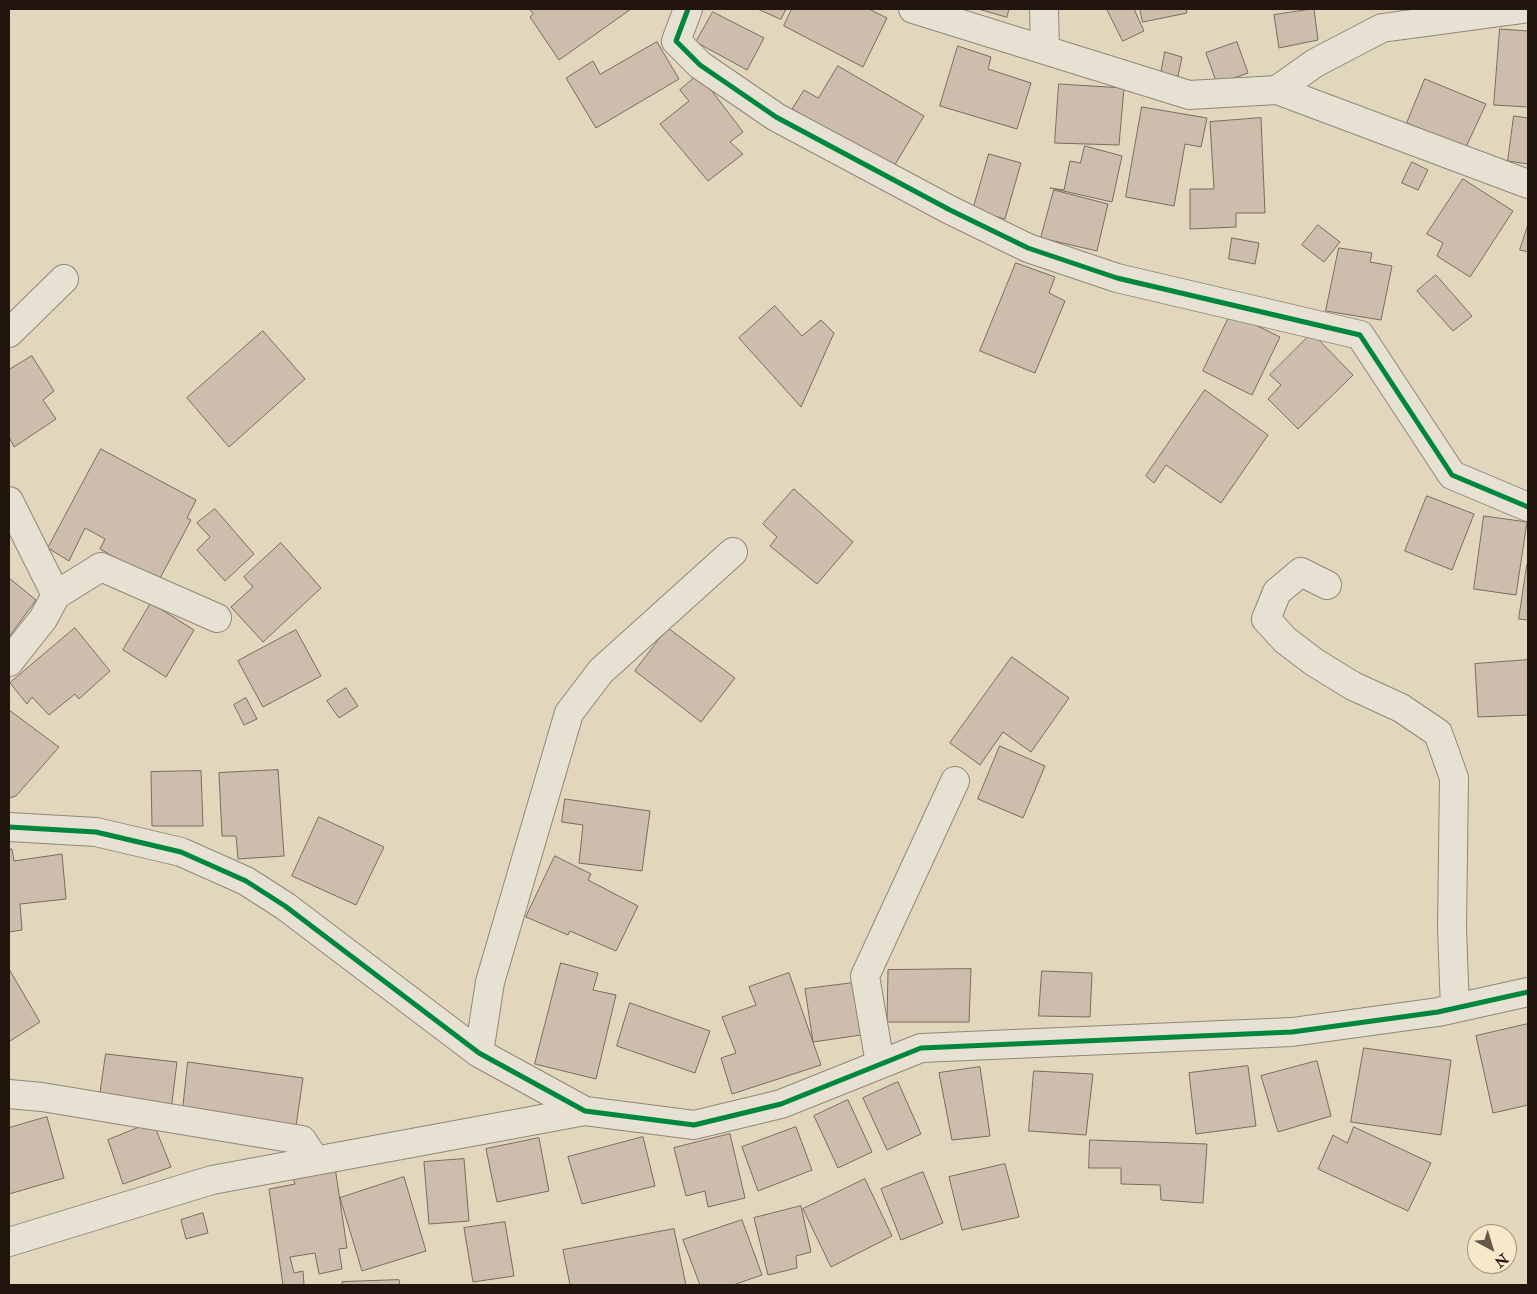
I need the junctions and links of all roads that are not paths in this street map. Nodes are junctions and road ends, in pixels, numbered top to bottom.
1 (688, 9) edge
2 (913, 9) edge
3 (1044, 9) edge
4 (1523, 9) edge
5 (1045, 50) junction
6 (1277, 90) junction
7 (1528, 184) edge
8 (64, 279) dead end
9 (9, 333) edge
10 (9, 501) edge
11 (1528, 507) edge
12 (733, 552) dead end
13 (1327, 585) dead end
14 (56, 595) junction
15 (217, 618) dead end
16 (9, 662) edge
17 (955, 780) dead end
18 (9, 827) edge
19 (1528, 992) edge
20 (1455, 1008) junction
21 (479, 1053) junction
22 (880, 1064) junction
23 (9, 1094) edge
24 (585, 1111) junction
25 (315, 1160) junction
26 (9, 1242) edge

1 - 11 street
2 - 5 street
3 - 5 street
4 - 6 street
5 - 6 street
6 - 7 street
8 - 9 street
10 - 14 street
12 - 21 street
13 - 20 street
14 - 15 street
14 - 16 street
17 - 22 street
18 - 21 street
19 - 20 street
20 - 22 street
21 - 24 street
22 - 24 street
23 - 25 street
24 - 25 street
25 - 26 street

